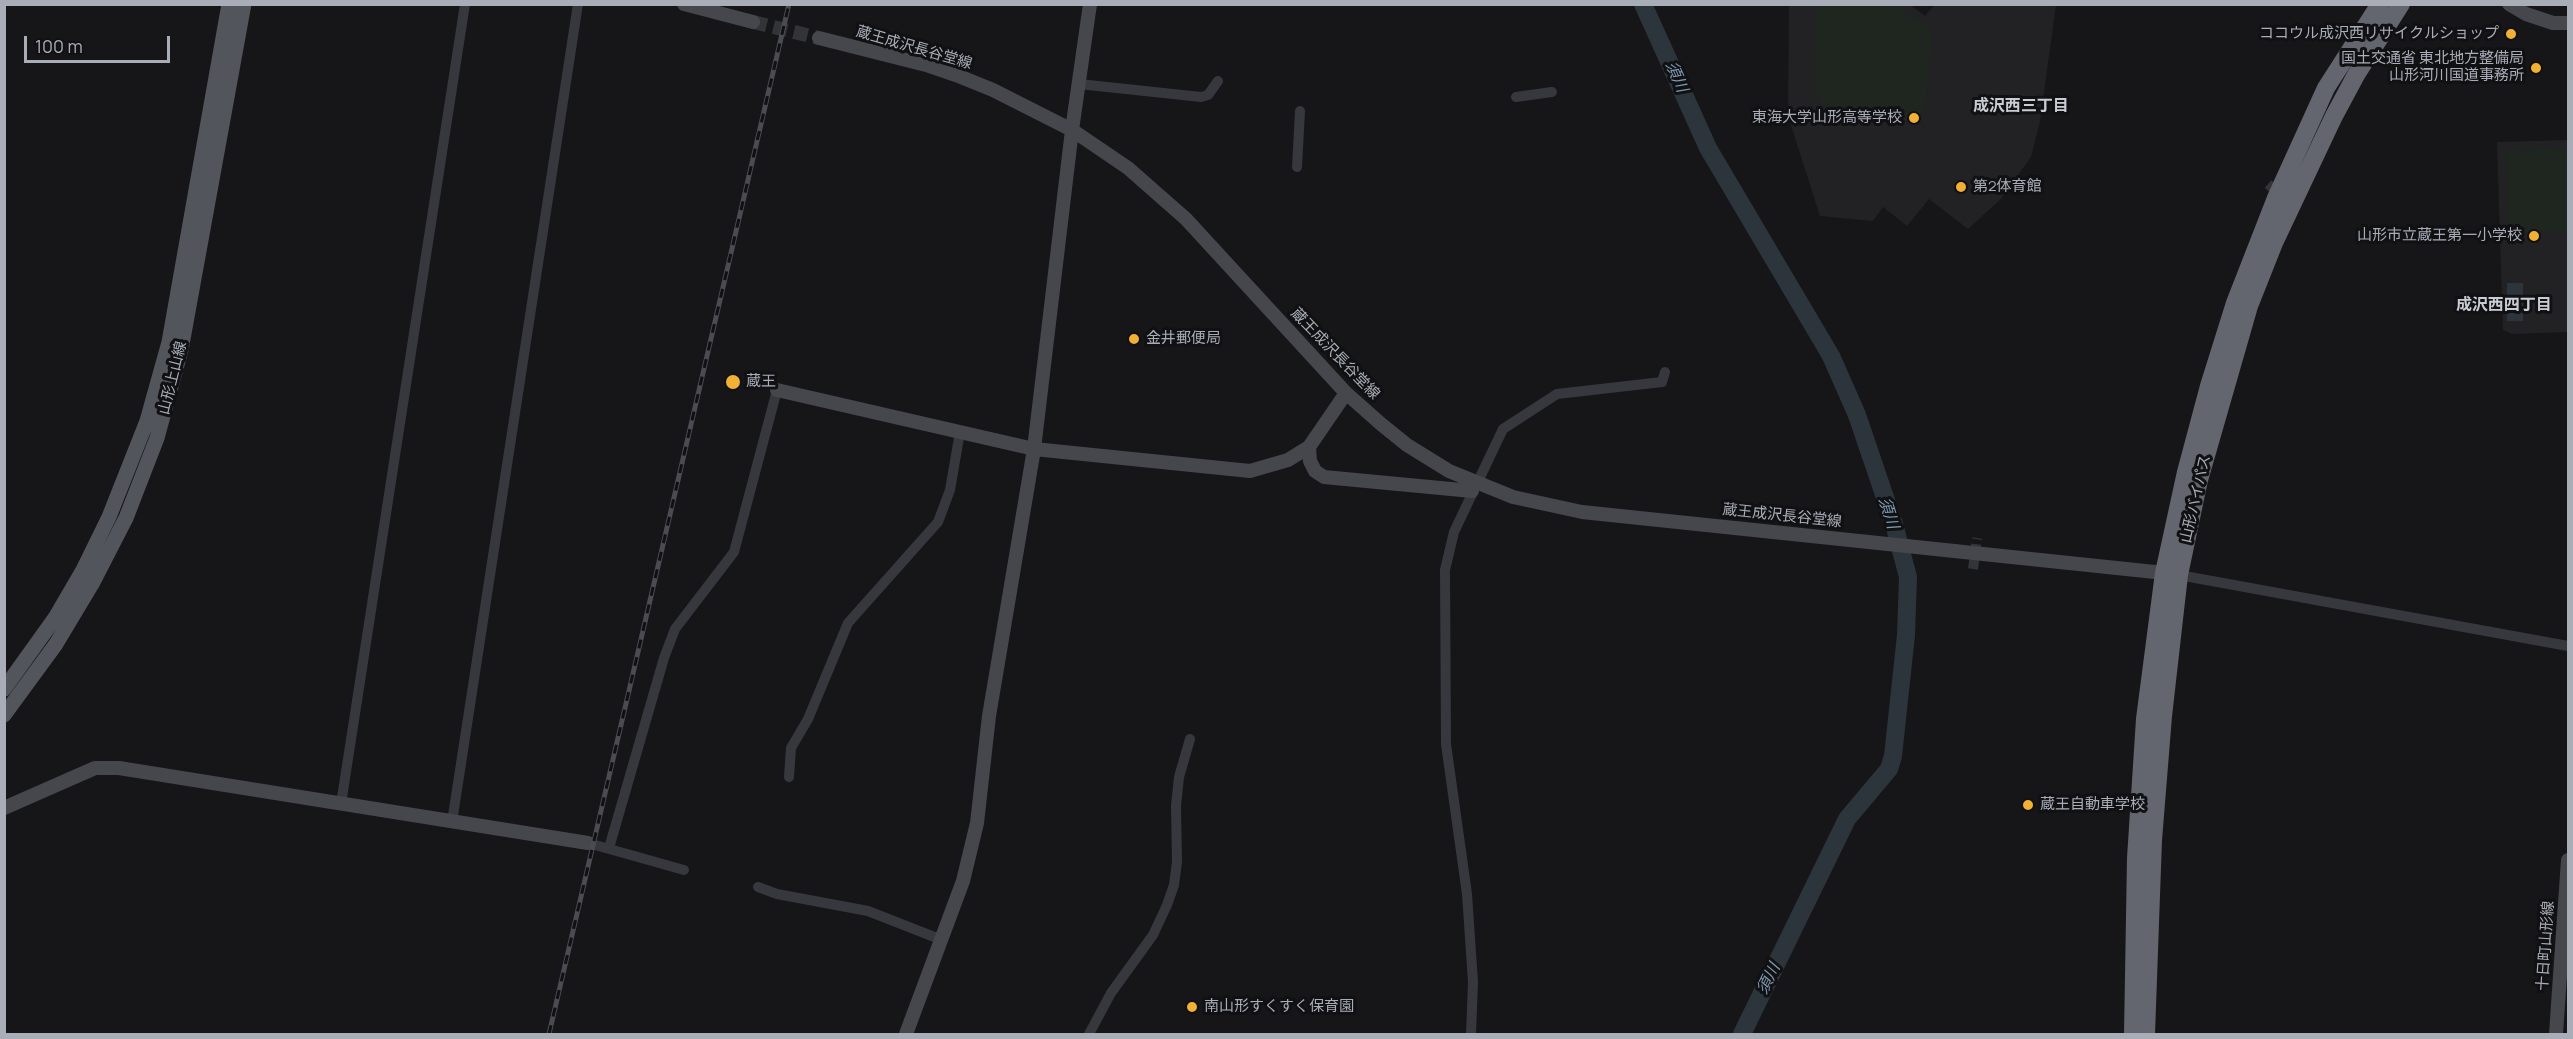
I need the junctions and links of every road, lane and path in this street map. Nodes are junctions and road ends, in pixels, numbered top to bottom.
1 (229, 4) edge
2 (244, 4) edge
3 (465, 4) edge
4 (578, 4) edge
5 (684, 4) edge
6 (1090, 4) edge
7 (2379, 4) edge
8 (2402, 4) edge
9 (2509, 4) edge
10 (753, 22) tunnel mouth
11 (2568, 23) edge
12 (819, 38) tunnel mouth
13 (1218, 81) dead end
14 (1079, 84) junction
15 (1552, 92) dead end
16 (1516, 97) dead end
17 (1299, 111) dead end
18 (1072, 130) junction
19 (1297, 167) dead end
20 (1665, 372) dead end
21 (777, 390) joint
22 (1346, 393) junction
23 (960, 432) junction
24 (1309, 447) junction
25 (1034, 449) junction
26 (1475, 487) junction
27 (2171, 574) junction
28 (2568, 646) edge
29 (4, 689) edge
30 (4, 715) edge
31 (1190, 739) dead end
32 (789, 777) dead end
33 (340, 804) junction
34 (4, 808) edge
35 (452, 822) junction
36 (588, 843) joint
37 (609, 848) junction
38 (2568, 860) edge
39 (684, 870) dead end
40 (758, 887) dead end
41 (942, 940) junction
42 (906, 1035) edge
43 (1089, 1035) edge
44 (1471, 1035) edge
45 (2133, 1035) edge
46 (2146, 1035) edge
47 (2556, 1035) edge

1 - 29 main road, 山形上山線
2 - 30 main road, 山形上山線
3 - 33 street
4 - 35 street
5 - 10 street
6 - 14 street
7 - 27 highway, 山形バイパス
8 - 27 highway, 山形バイパス
9 - 11 street
12 - 18 street, 蔵王成沢長谷堂線
13 - 14 street
14 - 18 street
15 - 16 street
17 - 19 street
18 - 22 street, 蔵王成沢長谷堂線
18 - 25 street
20 - 26 street
21 - 23 street
21 - 37 street
22 - 24 street
22 - 26 street, 蔵王成沢長谷堂線
23 - 25 street
23 - 32 street
24 - 25 street
24 - 26 street
25 - 41 street
26 - 27 street, 蔵王成沢長谷堂線
26 - 44 street
27 - 28 street
27 - 45 highway, 山形バイパス
27 - 46 highway, 山形バイパス
31 - 43 street
33 - 34 street
33 - 35 street
35 - 36 street
36 - 37 street
37 - 39 street
38 - 47 street, 十日町山形線
40 - 41 street
41 - 42 street

